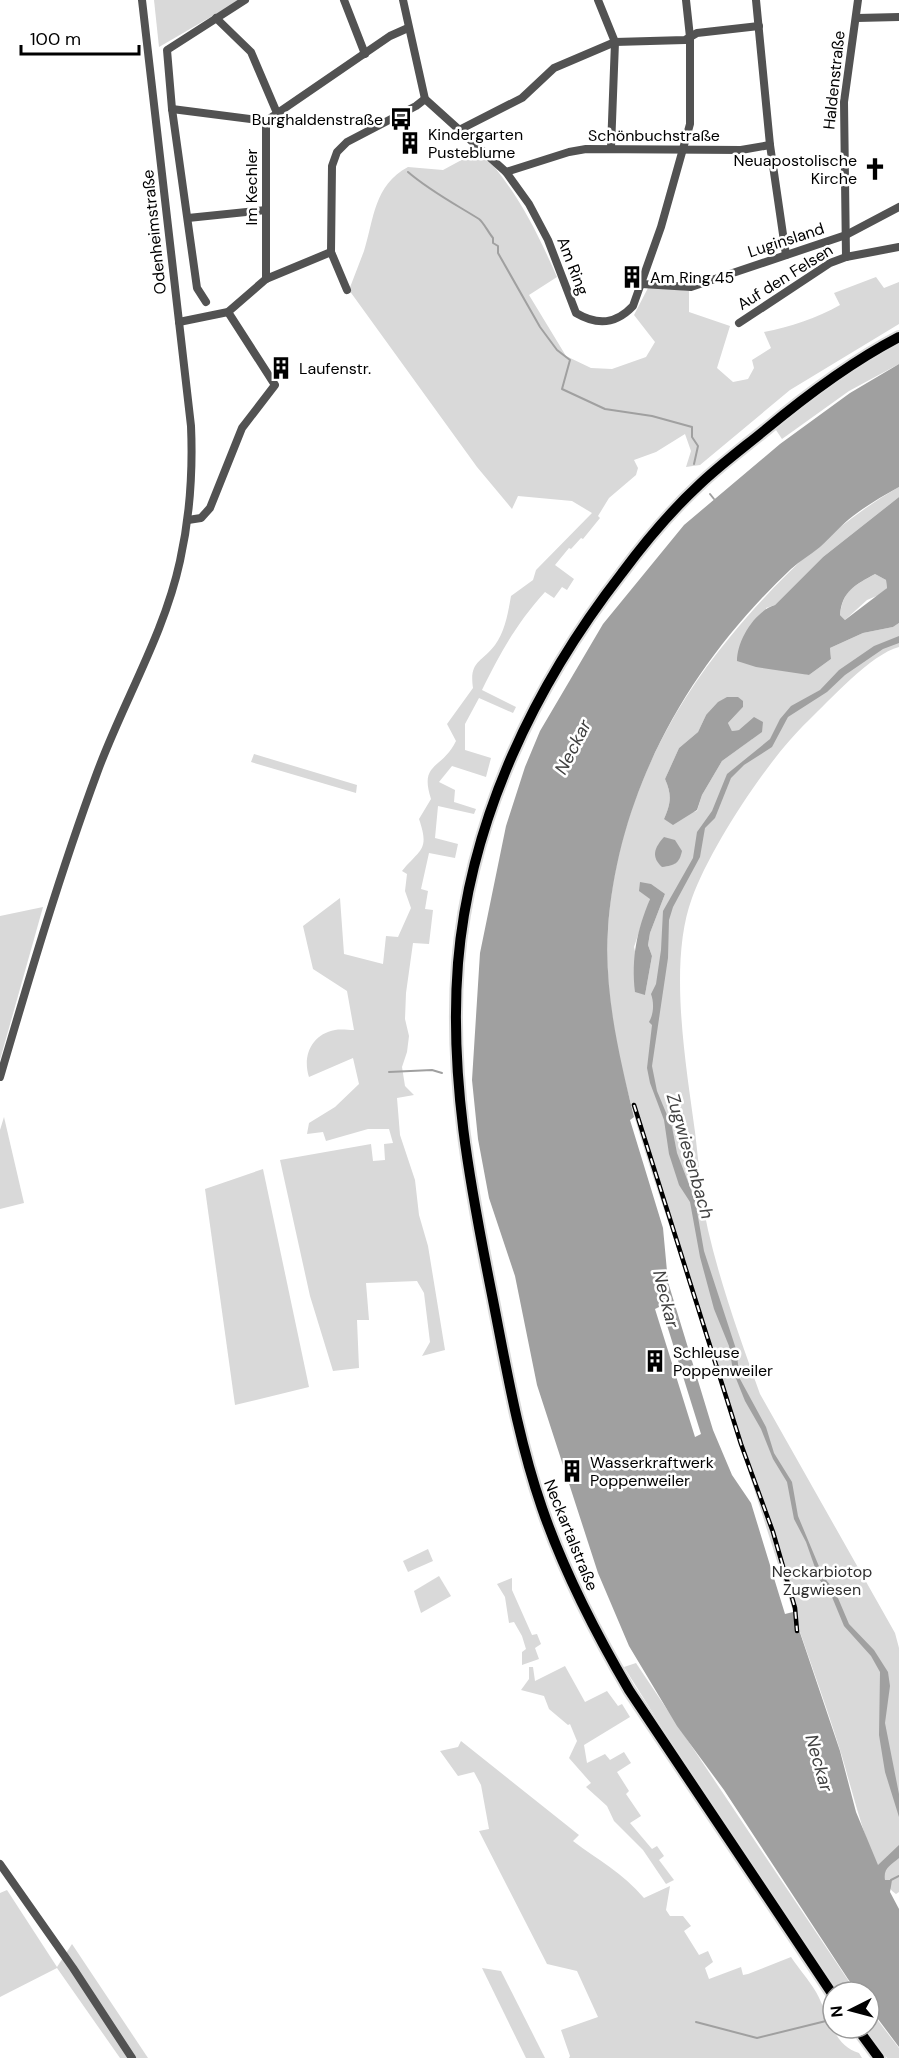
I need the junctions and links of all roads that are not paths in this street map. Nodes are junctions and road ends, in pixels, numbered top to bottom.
1 (142, 0) edge
2 (245, 0) edge
3 (344, 0) edge
4 (598, 0) edge
5 (686, 0) edge
6 (756, 0) edge
7 (858, 0) edge
8 (402, 2) edge
9 (899, 16) edge
10 (216, 18) junction
11 (857, 18) junction
12 (759, 26) junction
13 (408, 28) junction
14 (690, 37) junction
15 (615, 42) junction
16 (365, 54) junction
17 (425, 99) junction
18 (172, 109) junction
19 (277, 113) junction
20 (266, 121) junction
21 (461, 129) junction
22 (770, 145) junction
23 (611, 148) junction
24 (684, 149) junction
25 (506, 172) junction
26 (899, 207) edge
27 (266, 210) junction
28 (188, 218) junction
29 (846, 235) junction
30 (899, 247) edge
31 (331, 252) junction
32 (786, 255) junction
33 (846, 257) junction
34 (266, 279) junction
35 (642, 284) junction
36 (347, 290) dead end
37 (206, 302) dead end
38 (228, 312) junction
39 (179, 322) junction
40 (740, 323) dead end
41 (899, 336) edge
42 (188, 520) junction
43 (0, 1077) edge
44 (0, 1864) edge
45 (823, 1980) edge
46 (866, 2040) edge
47 (132, 2058) edge
48 (879, 2058) edge

1 - 39 street, Odenheimstraße
2 - 10 street, Odenheimstraße
3 - 16 street
4 - 15 street
5 - 14 street, Am Ring
6 - 12 street
7 - 11 street, Haldenstraße
8 - 13 street
9 - 11 street
10 - 18 street, Odenheimstraße
10 - 19 street
11 - 29 street, Haldenstraße
12 - 14 street
12 - 22 street
13 - 16 street
13 - 17 street
14 - 15 street
14 - 24 street, Am Ring
15 - 21 street
15 - 23 street
16 - 19 street
17 - 21 street, Am Ring
17 - 31 street
18 - 20 street
18 - 28 street, Odenheimstraße
19 - 20 street
20 - 27 street, Im Kechler
21 - 25 street, Am Ring
22 - 24 street, Schönbuchstraße
22 - 32 street
23 - 24 street, Schönbuchstraße
23 - 25 street, Schönbuchstraße
24 - 35 street, Am Ring
25 - 35 street, Am Ring
26 - 29 street, Luginsland
27 - 28 street
27 - 34 street, Im Kechler
28 - 37 street, Odenheimstraße
29 - 32 street, Luginsland
29 - 33 street, Auf den Felsen
30 - 33 street, Auf den Felsen
31 - 34 street
31 - 36 street
32 - 35 street, Luginsland
33 - 40 street, Auf den Felsen
34 - 38 street
38 - 39 street
38 - 42 street
39 - 42 street, Odenheimstraße
41 - 45 main road, Neckartalstraße
42 - 43 street, Odenheimstraße
44 - 47 street
46 - 48 main road

